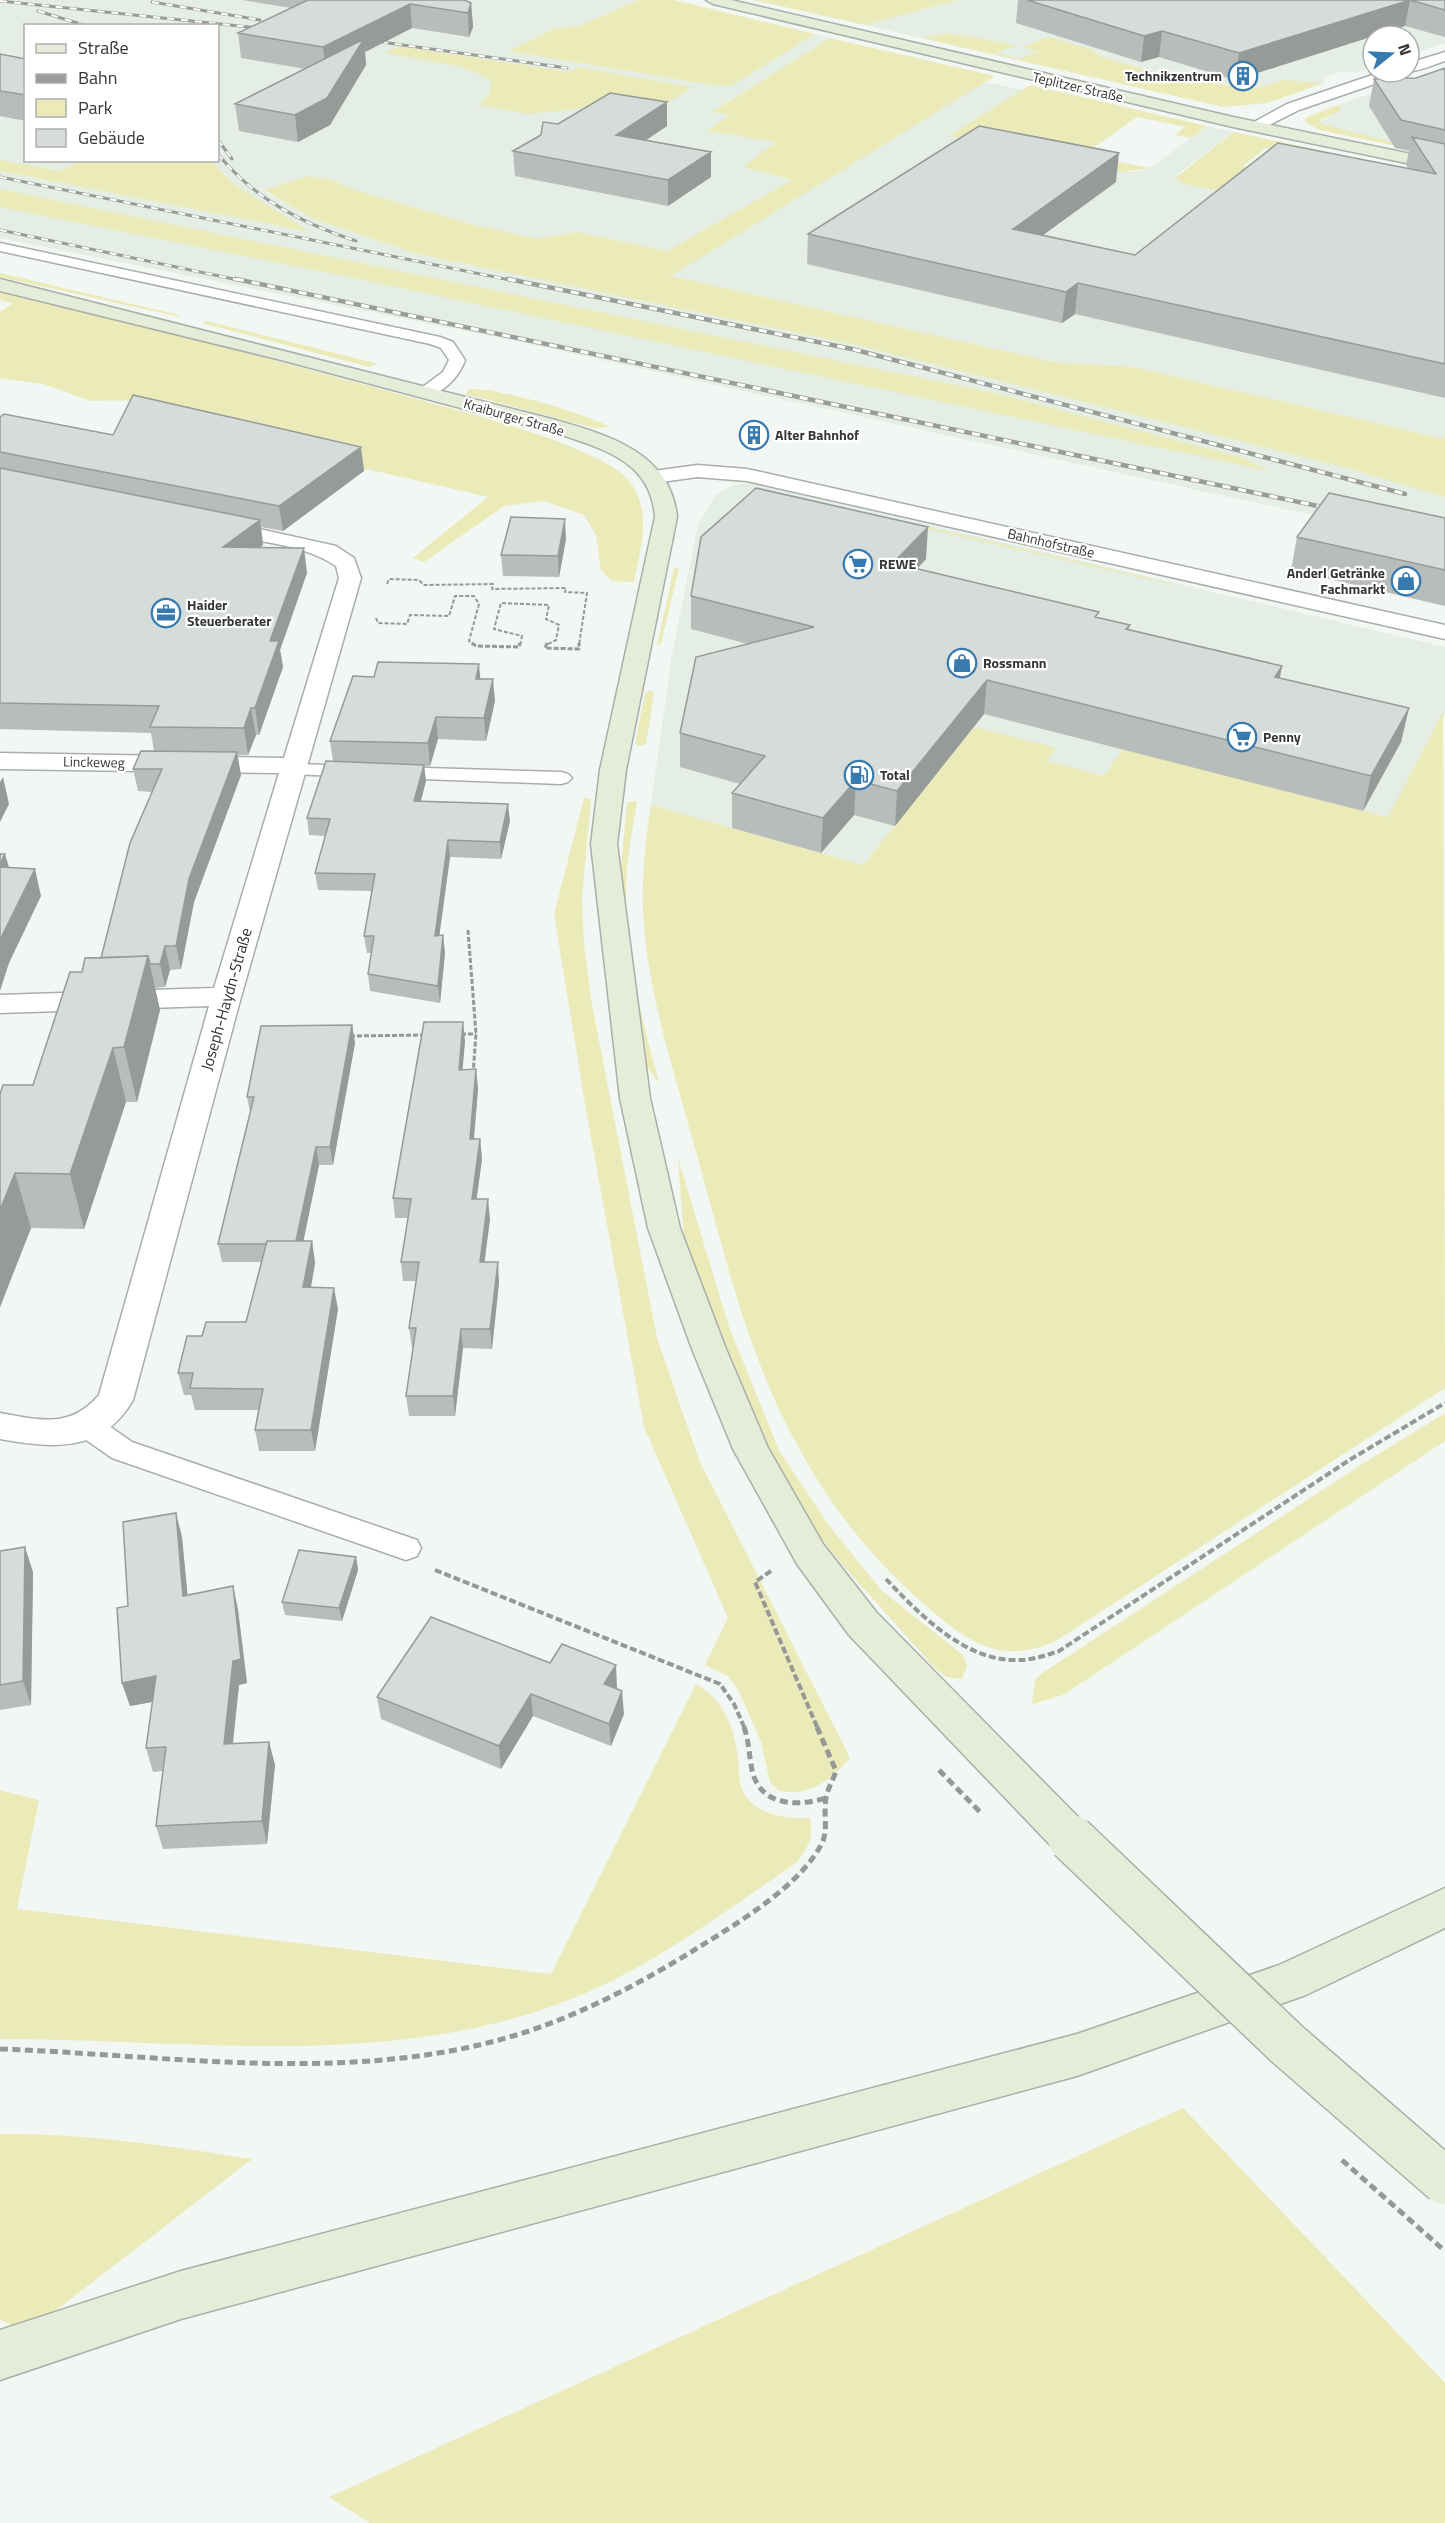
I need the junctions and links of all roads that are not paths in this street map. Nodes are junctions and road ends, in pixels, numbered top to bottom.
1 (714, 0) edge
2 (1445, 56) edge
3 (1421, 64) edge
4 (1361, 84) edge
5 (1253, 127) junction
6 (1445, 166) edge
7 (0, 247) edge
8 (0, 285) edge
9 (426, 392) junction
10 (655, 477) junction
11 (202, 524) edge
12 (1445, 632) edge
13 (0, 761) edge
14 (295, 768) junction
15 (561, 777) dead end
16 (226, 997) junction
17 (0, 1004) edge
18 (0, 1426) edge
19 (89, 1427) junction
20 (406, 1548) road end
21 (1445, 1907) edge
22 (1445, 2181) edge
23 (0, 2355) edge

1 - 5 main road, Teplitzer Straße
2 - 3 street
4 - 5 street
5 - 6 main road, Teplitzer Straße
7 - 9 lane
8 - 9 main road, Kraiburger Straße
9 - 10 main road, Kraiburger Straße
10 - 12 street, Bahnhofstraße
10 - 22 main road, bridge
11 - 14 street, Joseph-Haydn-Straße
13 - 14 street, Linckeweg
14 - 15 lane
14 - 16 street, Joseph-Haydn-Straße
16 - 17 street
16 - 19 street, Joseph-Haydn-Straße
18 - 19 street
19 - 20 lane
21 - 23 main road

